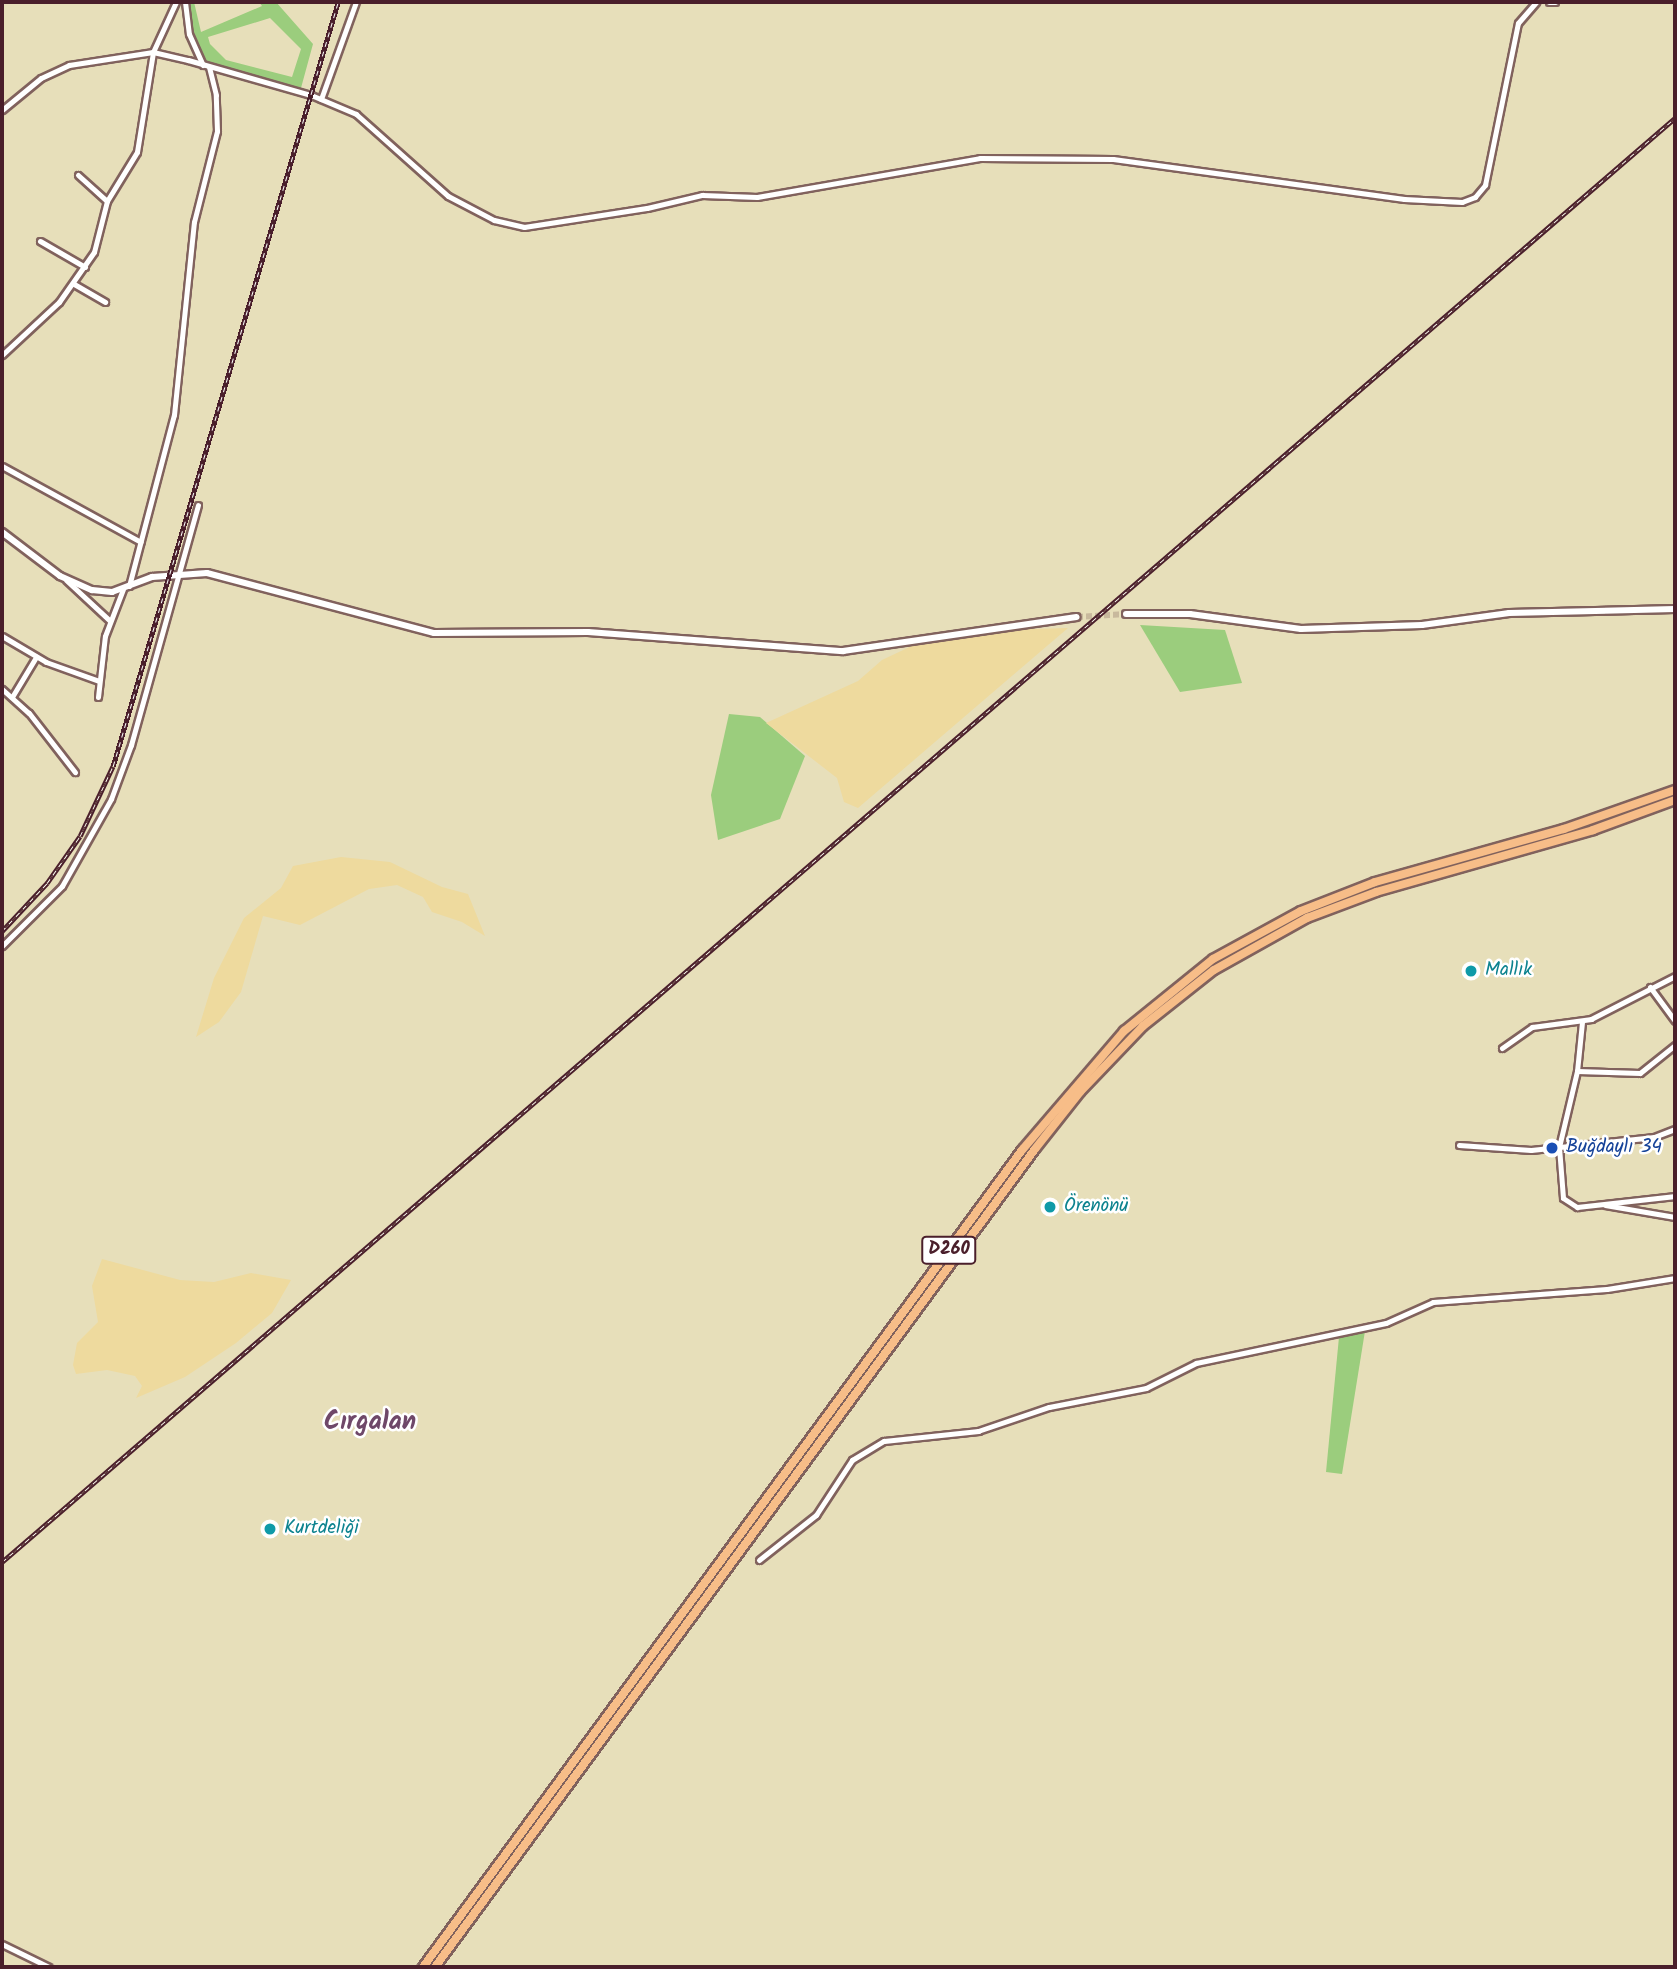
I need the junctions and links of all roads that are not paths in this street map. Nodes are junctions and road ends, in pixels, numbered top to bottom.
1 (176, 2) edge
2 (185, 2) edge
3 (356, 2) edge
4 (1536, 2) edge
5 (1549, 2) edge
6 (1555, 2) edge
7 (153, 52) junction
8 (206, 66) junction
9 (321, 99) junction
10 (2, 110) edge
11 (78, 175) dead end
12 (107, 201) junction
13 (40, 242) dead end
14 (86, 267) junction
15 (74, 284) junction
16 (105, 302) dead end
17 (2, 355) edge
18 (2, 466) edge
19 (198, 505) dead end
20 (2, 533) edge
21 (141, 542) junction
22 (180, 577) junction
23 (66, 580) junction
24 (126, 587) junction
25 (1675, 609) edge
26 (1126, 614) tunnel mouth
27 (1077, 617) tunnel mouth
28 (109, 620) junction
29 (2, 636) edge
30 (36, 657) junction
31 (99, 681) junction
32 (2, 689) edge
33 (12, 697) junction
34 (98, 697) dead end
35 (75, 772) dead end
36 (1675, 790) edge
37 (1675, 800) edge
38 (2, 946) edge
39 (1675, 976) edge
40 (1650, 987) junction
41 (1675, 1021) edge
42 (1582, 1022) junction
43 (1675, 1045) edge
44 (1502, 1048) dead end
45 (1577, 1071) junction
46 (1675, 1129) edge
47 (1459, 1145) dead end
48 (1559, 1147) junction
49 (1675, 1196) edge
50 (1605, 1205) junction
51 (1675, 1217) edge
52 (1675, 1278) edge
53 (759, 1560) dead end
54 (2, 1944) edge
55 (49, 1967) edge
56 (423, 1967) edge
57 (435, 1967) edge

1 - 7 street
2 - 8 street
3 - 9 street
4 - 9 street
5 - 6 street
7 - 8 street
7 - 10 street
7 - 12 street
8 - 9 street
8 - 21 street
11 - 12 street
12 - 14 street
13 - 14 street
14 - 15 street
15 - 16 street
15 - 17 street
18 - 21 street
19 - 22 street
20 - 23 street
21 - 24 street
22 - 24 street
22 - 27 street
22 - 38 street
23 - 24 street
23 - 28 street
24 - 28 street
25 - 26 street
28 - 31 street
29 - 30 street
30 - 31 street
30 - 33 street
31 - 34 street
32 - 33 street
33 - 35 street
36 - 56 highway, D260
37 - 57 highway, D260
39 - 40 street
40 - 41 street
40 - 42 street
42 - 44 street
42 - 45 street
43 - 45 street
45 - 48 street
46 - 48 street
47 - 48 street
48 - 50 street
49 - 50 street
50 - 51 street
52 - 53 street
54 - 55 street

